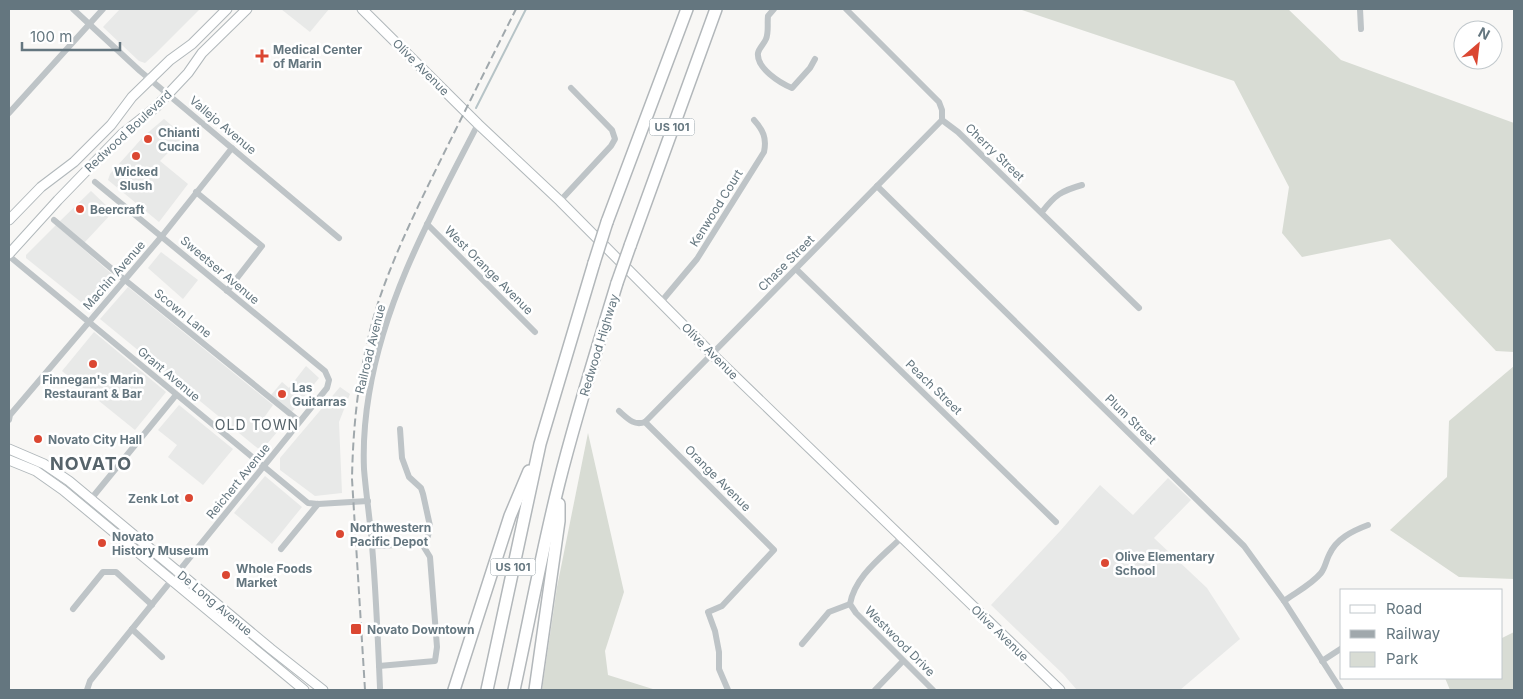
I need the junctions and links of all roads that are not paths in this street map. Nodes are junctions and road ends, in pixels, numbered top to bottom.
1 (73, 9) edge
2 (103, 9) edge
3 (227, 9) edge
4 (247, 9) edge
5 (362, 9) edge
6 (686, 9) edge
7 (716, 9) edge
8 (774, 9) edge
9 (846, 9) edge
10 (1360, 9) edge
11 (89, 24) junction
12 (1361, 29) dead end
13 (815, 58) dead end
14 (150, 80) junction
15 (571, 88) dead end
16 (168, 94) junction
17 (9, 112) edge
18 (754, 120) dead end
19 (942, 120) junction
20 (478, 124) junction
21 (232, 148) junction
22 (95, 182) dead end
23 (1082, 185) dead end
24 (877, 186) junction
25 (196, 192) junction
26 (560, 201) junction
27 (1042, 212) junction
28 (9, 220) edge
29 (54, 220) dead end
30 (427, 224) junction
31 (162, 236) junction
32 (338, 238) dead end
33 (9, 255) edge
34 (796, 269) junction
35 (125, 280) junction
36 (227, 291) junction
37 (661, 302) junction
38 (1139, 308) dead end
39 (88, 322) junction
40 (535, 332) dead end
41 (712, 354) junction
42 (329, 378) joint
43 (176, 395) junction
44 (619, 411) dead end
45 (9, 417) edge
46 (299, 421) junction
47 (646, 422) junction
48 (400, 429) dead end
49 (540, 444) junction
50 (9, 449) edge
51 (9, 460) edge
52 (263, 467) junction
53 (559, 483) junction
54 (91, 499) junction
55 (368, 501) junction
56 (318, 504) junction
57 (1056, 522) dead end
58 (1368, 525) dead end
59 (901, 538) junction
60 (422, 544) junction
61 (372, 546) junction
62 (281, 549) dead end
63 (175, 576) junction
64 (1284, 601) junction
65 (850, 604) junction
66 (152, 605) junction
67 (73, 609) dead end
68 (132, 630) junction
69 (802, 644) dead end
70 (1340, 649) edge
71 (262, 656) junction
72 (162, 657) dead end
73 (903, 661) junction
74 (1322, 661) junction
75 (379, 666) junction
76 (296, 670) junction
77 (380, 688) dead end
78 (86, 690) edge
79 (304, 690) edge
80 (324, 690) edge
81 (454, 690) edge
82 (488, 690) edge
83 (514, 690) edge
84 (535, 690) edge
85 (728, 690) edge
86 (875, 690) edge
87 (933, 690) edge
88 (1060, 690) edge
89 (1341, 690) edge

1 - 11 street, Vallejo Avenue
2 - 11 street
3 - 14 main road, Redwood Boulevard
4 - 16 main road, Redwood Boulevard
5 - 20 main road, Olive Avenue
6 - 49 highway, US 101, bridge
7 - 53 highway, Redwood Highway / US 101, bridge
8 - 13 street
9 - 19 street
10 - 12 street
11 - 14 street, Vallejo Avenue
11 - 17 street
14 - 16 street, Vallejo Avenue
14 - 28 main road, Redwood Boulevard
15 - 26 street
16 - 21 street, Vallejo Avenue
16 - 33 main road, Redwood Boulevard
18 - 37 street, Kenwood Court
19 - 24 street, Chase Street
19 - 27 street, Cherry Street
20 - 26 main road, Olive Avenue
20 - 30 street, Railroad Avenue
21 - 25 street, Machin Avenue
21 - 32 street, Vallejo Avenue
22 - 31 street, Sweetser Avenue
23 - 27 street
24 - 34 street, Chase Street
24 - 64 street, Plum Street
25 - 31 street, Machin Avenue
25 - 36 street
26 - 37 main road, Olive Avenue
27 - 38 street, Cherry Street
29 - 35 street, Scown Lane
30 - 40 street, West Orange Avenue
30 - 55 street, Railroad Avenue
31 - 35 street, Machin Avenue
31 - 36 street, Sweetser Avenue
33 - 39 street, Grant Avenue
34 - 41 street, Chase Street
34 - 57 street, Peach Street
35 - 39 street, Machin Avenue
35 - 46 street, Scown Lane
36 - 42 street, Sweetser Avenue
37 - 41 main road, Olive Avenue
39 - 43 street, Grant Avenue
39 - 45 street, Machin Avenue
41 - 47 street, Chase Street
41 - 59 main road, Olive Avenue
42 - 46 street, Reichert Avenue
43 - 52 street, Grant Avenue
43 - 54 street
44 - 47 street
46 - 52 street, Reichert Avenue
47 - 85 street, Orange Avenue
48 - 60 street
49 - 81 highway
49 - 82 highway, US 101
50 - 54 main road, De Long Avenue
51 - 63 main road, De Long Avenue
52 - 56 street, Grant Avenue
52 - 63 street, Reichert Avenue
53 - 83 highway, Redwood Highway / US 101
53 - 84 highway
54 - 63 main road, De Long Avenue
55 - 56 street
55 - 61 street, Railroad Avenue
56 - 62 street
58 - 64 street
59 - 65 street, Westwood Drive
59 - 88 main road, Olive Avenue
60 - 61 street
60 - 75 street
61 - 75 street, Railroad Avenue
63 - 66 street, Reichert Avenue
63 - 71 main road, De Long Avenue
63 - 76 main road, De Long Avenue
64 - 74 street, Plum Street
65 - 69 street
65 - 73 street, Westwood Drive
66 - 67 street
66 - 68 street, Reichert Avenue
68 - 72 street
68 - 78 street, Reichert Avenue
70 - 74 street
71 - 76 main road
71 - 79 main road, De Long Avenue
73 - 86 street
73 - 87 street, Westwood Drive
74 - 89 street, Plum Street
75 - 77 street, Railroad Avenue
76 - 80 main road, De Long Avenue

